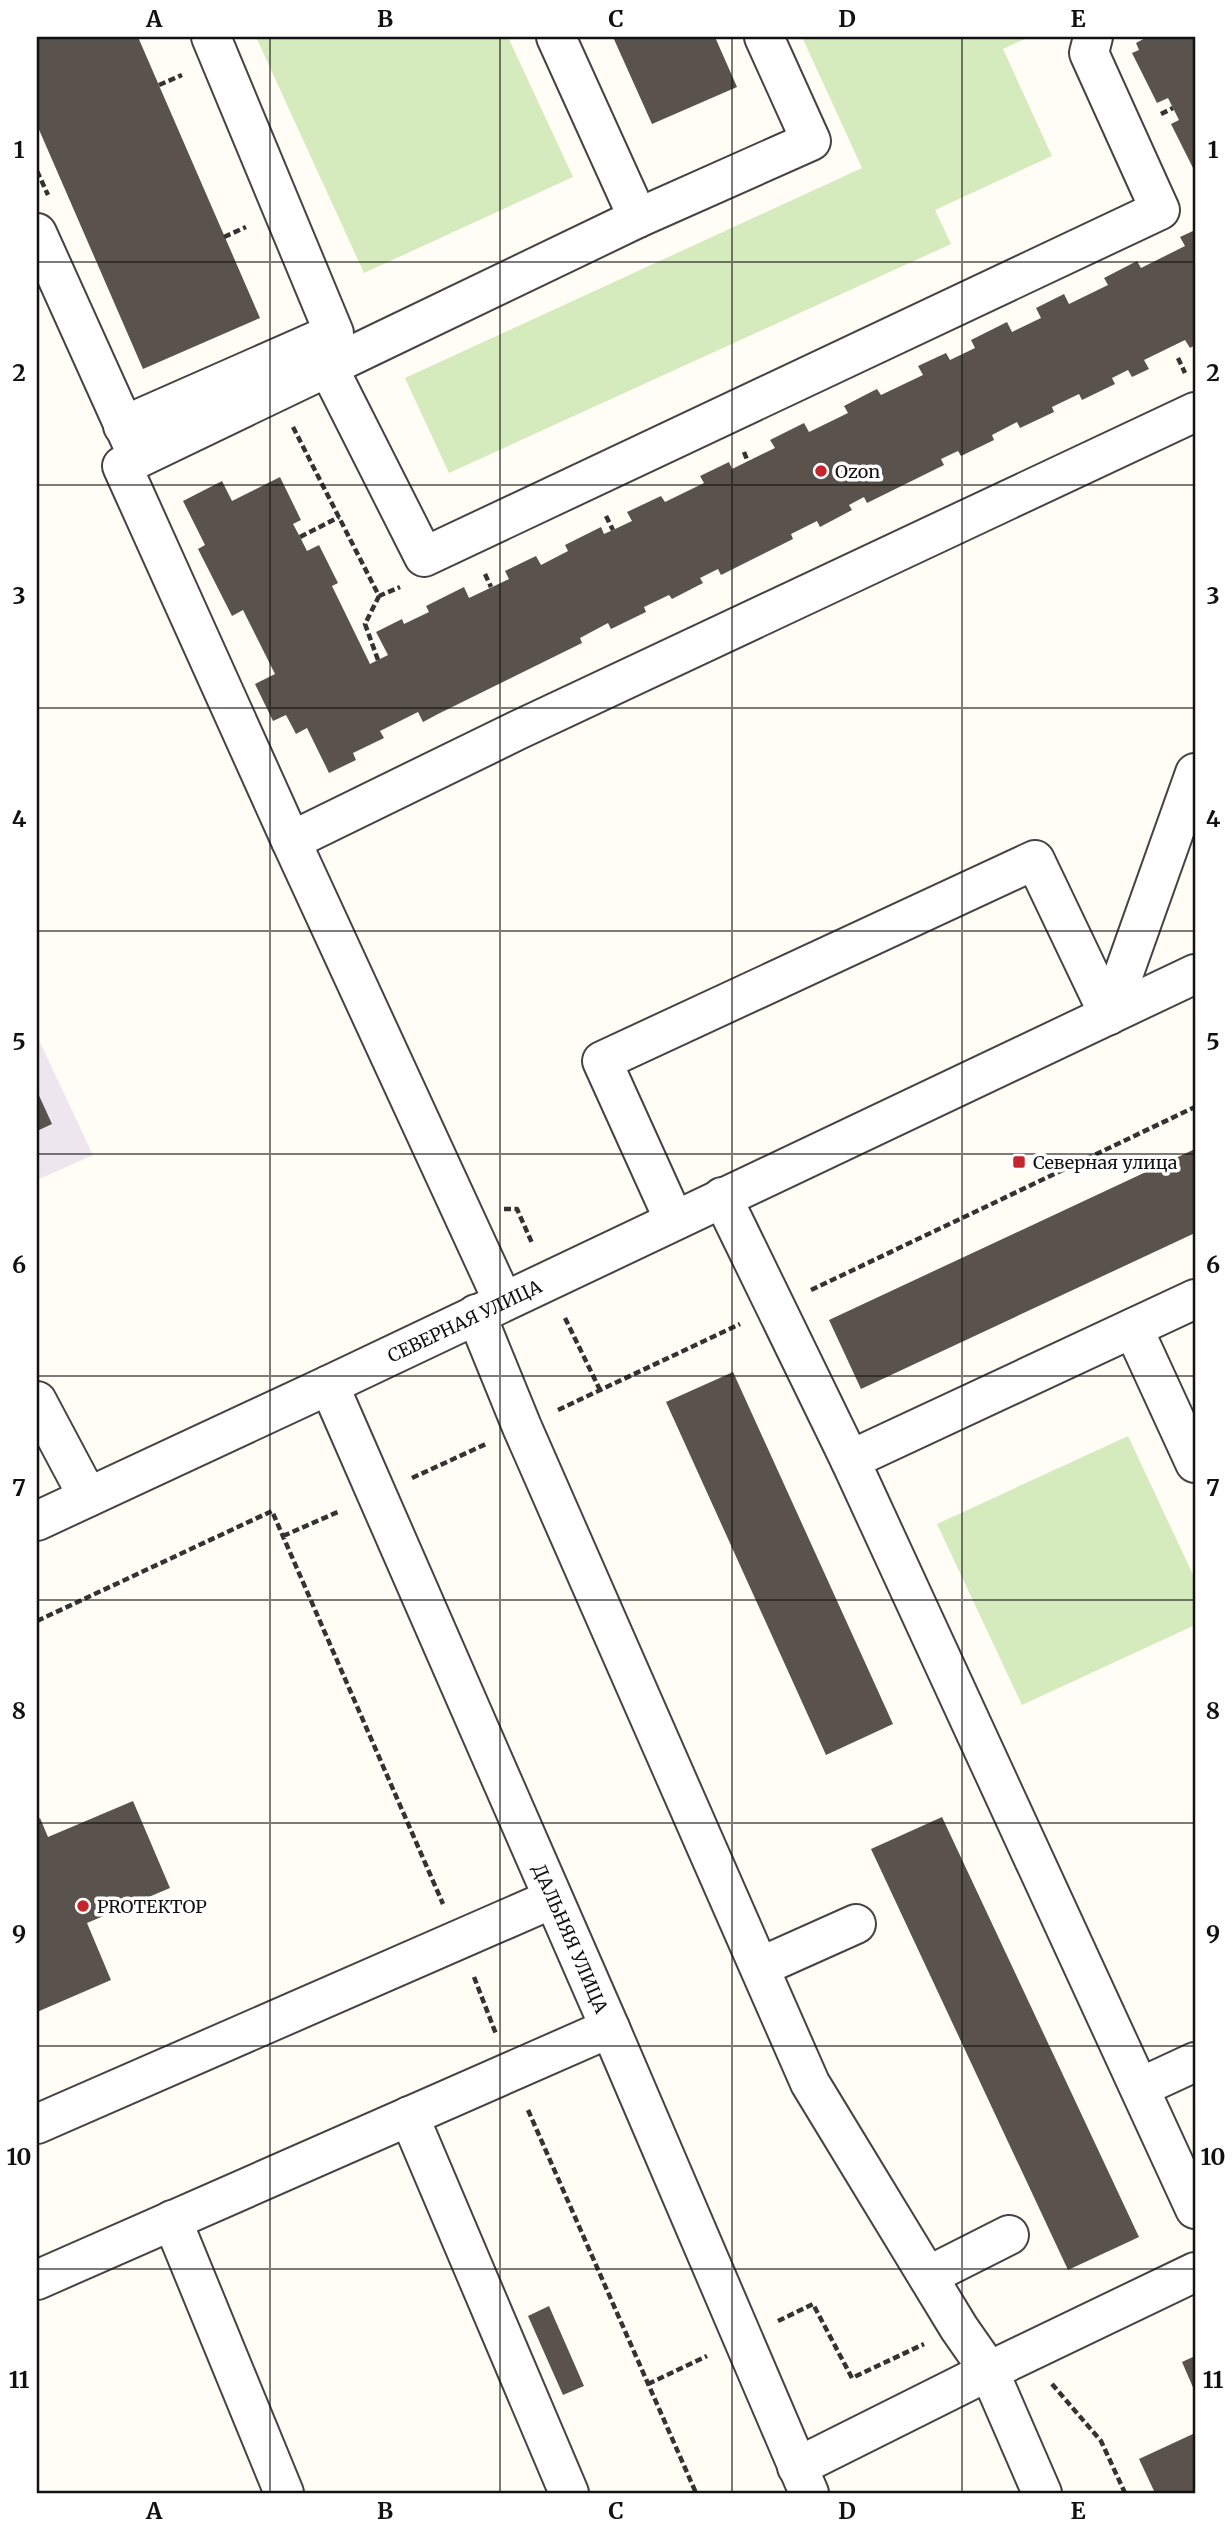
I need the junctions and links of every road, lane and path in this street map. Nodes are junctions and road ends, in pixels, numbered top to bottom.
1 (211, 37) edge
2 (556, 37) edge
3 (764, 37) edge
4 (1093, 37) edge
5 (189, 72) dead end
6 (159, 85) dead end
7 (37, 171) edge
8 (48, 196) dead end
9 (638, 218) junction
10 (37, 233) edge
11 (328, 367) junction
12 (1195, 412) edge
13 (131, 442) junction
14 (339, 517) dead end
15 (300, 537) dead end
16 (380, 596) dead end
17 (378, 660) dead end
18 (1195, 773) edge
19 (291, 841) junction
20 (1195, 974) edge
21 (1109, 1014) junction
22 (722, 1197) junction
23 (674, 1220) junction
24 (1195, 1299) edge
25 (489, 1307) junction
26 (1133, 1328) junction
27 (329, 1385) junction
28 (37, 1401) edge
29 (850, 1460) junction
30 (1195, 1463) edge
31 (376, 1495) junction
32 (88, 1497) junction
33 (37, 1521) edge
34 (283, 1536) junction
35 (37, 1621) edge
36 (552, 1899) junction
37 (856, 1924) dead end
38 (459, 1939) junction
39 (760, 1968) junction
40 (610, 2028) junction
41 (1195, 2062) edge
42 (511, 2072) junction
43 (1141, 2087) junction
44 (409, 2116) junction
45 (37, 2124) edge
46 (1195, 2209) edge
47 (172, 2220) junction
48 (1009, 2235) dead end
49 (1195, 2272) edge
50 (928, 2276) junction
51 (37, 2280) edge
52 (959, 2328) junction
53 (743, 2338) junction
54 (989, 2371) junction
55 (648, 2384) junction
56 (1101, 2441) dead end
57 (803, 2480) edge
58 (284, 2493) edge
59 (569, 2493) edge
60 (696, 2493) edge
61 (1042, 2493) edge
62 (1125, 2493) edge

1 - 13 street
2 - 9 street
3 - 9 street
4 - 11 street
5 - 6 path
7 - 8 path
9 - 11 street
10 - 13 street
11 - 13 street
12 - 19 street
13 - 19 street
14 - 15 path
16 - 17 path
18 - 21 street
19 - 25 street
20 - 21 street, СЕВЕРНАЯ УЛИЦА
21 - 22 street, СЕВЕРНАЯ УЛИЦА
21 - 23 street
22 - 23 street, СЕВЕРНАЯ УЛИЦА
22 - 29 street
23 - 25 street, СЕВЕРНАЯ УЛИЦА
24 - 26 street
25 - 27 street, СЕВЕРНАЯ УЛИЦА
25 - 39 street
26 - 29 street
26 - 30 street
27 - 31 street, ДАЛЬНЯЯ УЛИЦА
27 - 32 street, СЕВЕРНАЯ УЛИЦА
28 - 32 street
29 - 43 street
31 - 34 path
31 - 36 street, ДАЛЬНЯЯ УЛИЦА
32 - 33 street, СЕВЕРНАЯ УЛИЦА
34 - 35 path
34 - 38 path
36 - 38 street
36 - 40 street, ДАЛЬНЯЯ УЛИЦА
37 - 39 street
38 - 42 path
38 - 45 street
39 - 50 street
40 - 42 street
40 - 53 street, ДАЛЬНЯЯ УЛИЦА
41 - 43 street
42 - 44 street
42 - 55 path
43 - 46 street
44 - 47 street
44 - 59 street
47 - 51 street
47 - 58 street
48 - 50 street
49 - 54 street
50 - 52 street
52 - 53 path
52 - 54 street
53 - 55 path
53 - 57 street, ДАЛЬНЯЯ УЛИЦА
54 - 57 street
54 - 61 street
55 - 60 path
56 - 62 path

